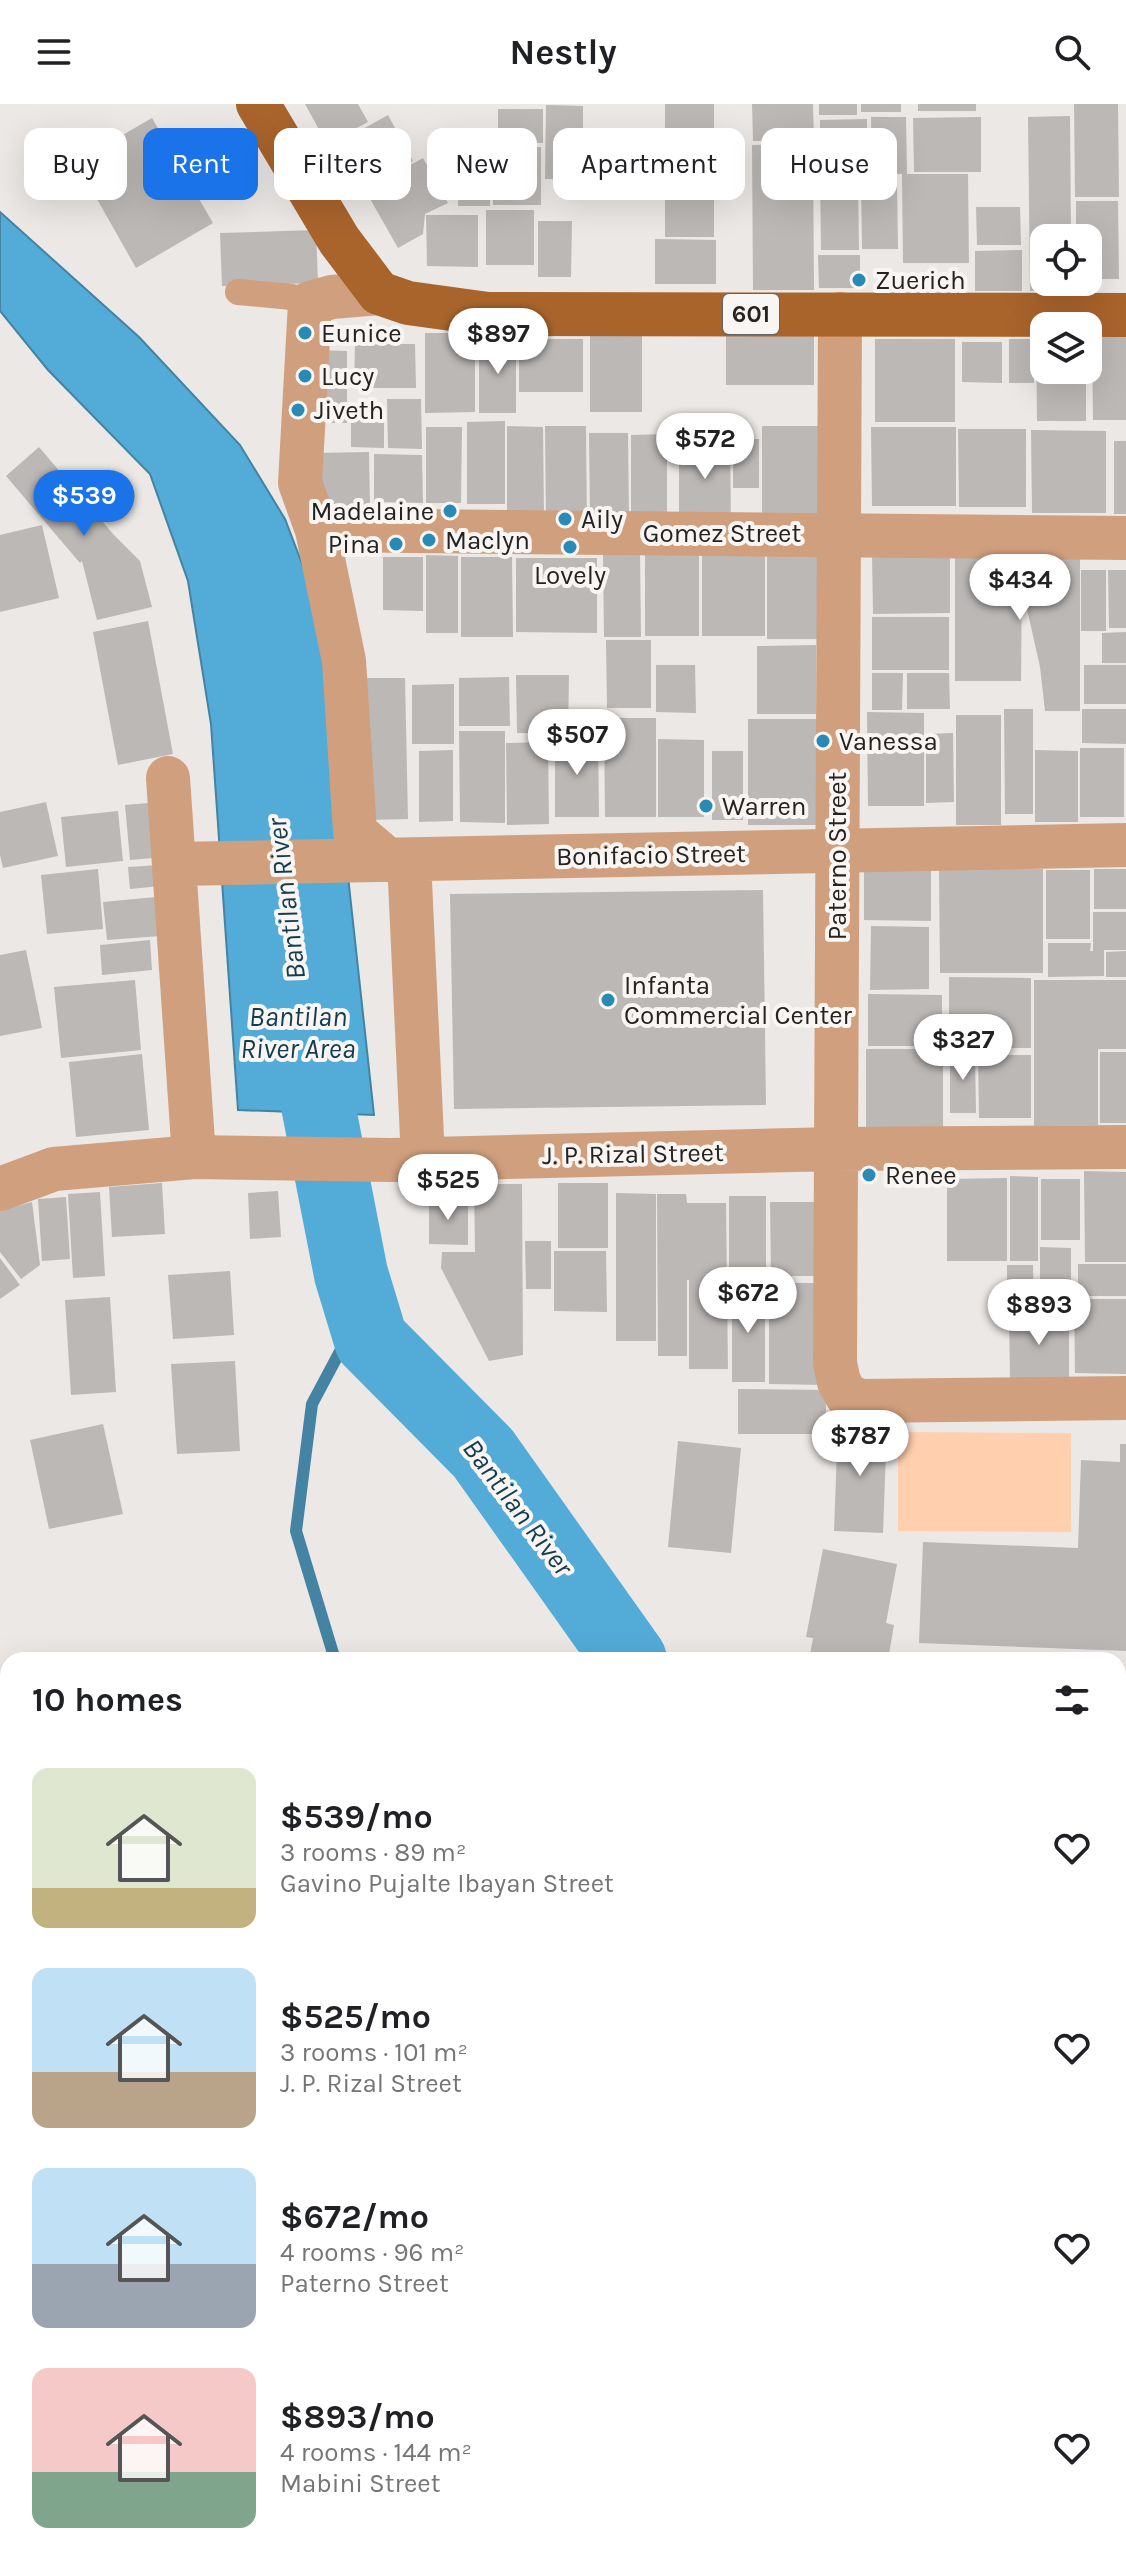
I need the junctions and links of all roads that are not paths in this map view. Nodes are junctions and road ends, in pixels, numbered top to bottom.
1 (258, 104) edge
2 (238, 292) dead end
3 (379, 293) junction
4 (310, 303) junction
5 (840, 314) junction
6 (1126, 315) edge
7 (317, 530) junction
8 (839, 534) junction
9 (1126, 538) edge
10 (168, 778) dead end
11 (1126, 845) edge
12 (837, 851) junction
13 (384, 859) junction
14 (184, 863) junction
15 (1126, 1147) edge
16 (835, 1149) junction
17 (214, 1156) junction
18 (407, 1159) junction
19 (0, 1189) edge
20 (1126, 1398) edge

1 - 3 main road
2 - 4 lane
3 - 4 street
3 - 5 main road, 601
4 - 7 street
5 - 6 main road, 601
5 - 8 street, Paterno Street
7 - 8 street, Gomez Street
7 - 13 street
8 - 9 street, Gomez Street
8 - 12 street, Paterno Street
10 - 14 street
11 - 12 street, Bonifacio Street
12 - 13 street, Bonifacio Street
12 - 16 street, Paterno Street
13 - 14 street, Bonifacio Street
13 - 18 street
14 - 17 street
15 - 16 street, J. P. Rizal Street
16 - 18 street, J. P. Rizal Street
16 - 20 street, Paterno Street
17 - 18 street, J. P. Rizal Street
17 - 19 street, J. P. Rizal Street

